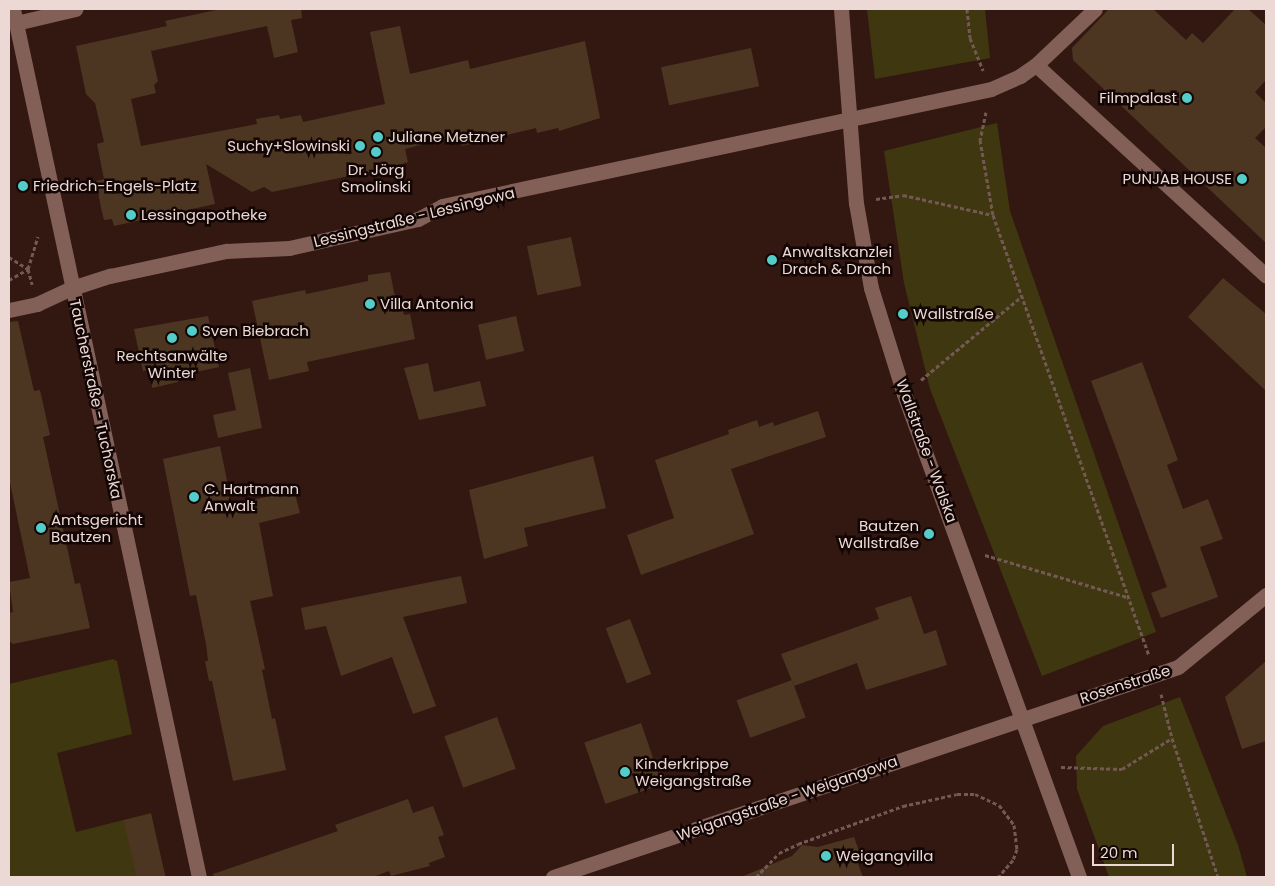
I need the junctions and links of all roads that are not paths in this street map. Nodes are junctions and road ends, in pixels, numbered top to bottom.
1 (75, 9) edge
2 (841, 9) edge
3 (1095, 9) edge
4 (15, 16) edge
5 (16, 59) edge
6 (1036, 64) junction
7 (851, 118) junction
8 (1266, 276) edge
9 (72, 288) junction
10 (9, 310) edge
11 (1266, 594) edge
12 (1022, 719) junction
13 (199, 877) edge
14 (553, 877) edge
15 (1080, 877) edge

1 - 4 street
2 - 7 street, Wallstraße - Walska
3 - 6 street, Lessingstraße - Lessingowa
4 - 5 street, Taucherstraße - Tuchorska
5 - 9 street, Taucherstraße - Tuchorska
6 - 7 street, Lessingstraße - Lessingowa
6 - 8 street
7 - 9 street, Lessingstraße - Lessingowa
7 - 12 street, Wallstraße - Walska
9 - 10 street, Lessingstraße - Lessingowa
9 - 13 street, Taucherstraße - Tuchorska
11 - 12 street, Rosenstraße
12 - 14 street, Weigangstraße - Weigangowa
12 - 15 street, Wallstraße - Walska

